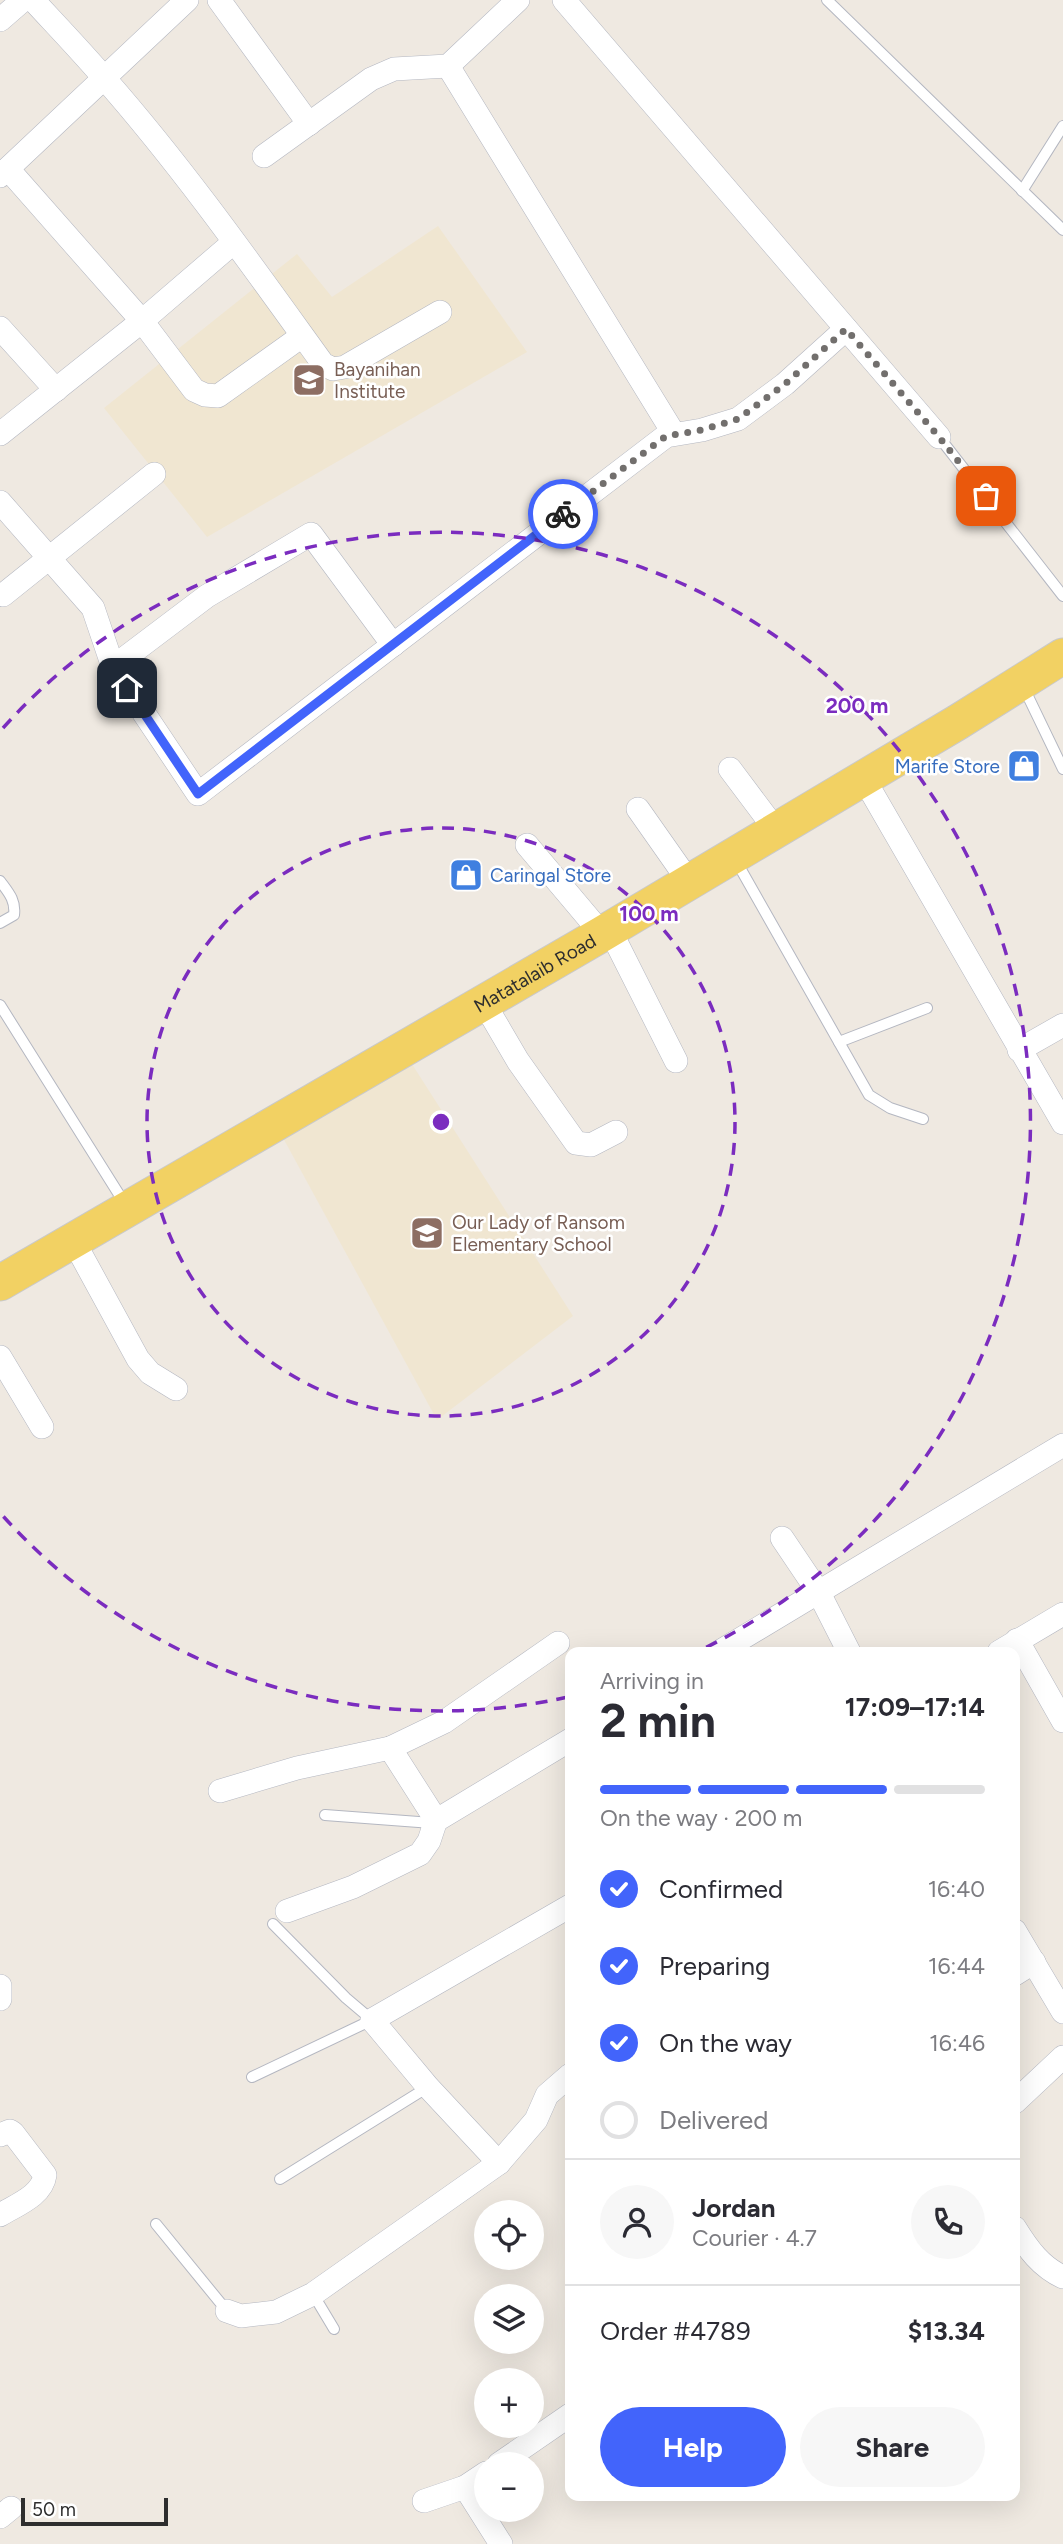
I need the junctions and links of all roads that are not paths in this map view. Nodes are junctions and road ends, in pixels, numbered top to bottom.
1 (23, 0) edge
2 (33, 0) edge
3 (187, 0) edge
4 (219, 0) edge
5 (518, 0) edge
6 (564, 0) edge
7 (827, 0) edge
8 (0, 20) edge
9 (448, 66) junction
10 (106, 79) junction
11 (309, 124) junction
12 (1063, 126) edge
13 (264, 156) dead end
14 (4, 172) edge
15 (1022, 191) junction
16 (1063, 230) edge
17 (234, 242) junction
18 (440, 312) dead end
19 (142, 321) junction
20 (0, 328) edge
21 (846, 329) junction
22 (302, 336) junction
23 (56, 390) junction
24 (0, 434) edge
25 (674, 434) junction
26 (939, 437) joint
27 (154, 474) dead end
28 (0, 502) edge
29 (49, 559) junction
30 (3, 595) dead end
31 (1063, 596) edge
32 (393, 645) junction
33 (1063, 656) edge
34 (113, 667) junction
35 (1021, 683) junction
36 (730, 769) dead end
37 (1063, 769) edge
38 (864, 779) junction
39 (638, 809) dead end
40 (775, 829) junction
41 (527, 845) dead end
42 (734, 856) junction
43 (0, 881) edge
44 (690, 883) junction
45 (0, 923) edge
46 (606, 932) junction
47 (484, 1003) junction
48 (0, 1005) edge
49 (927, 1008) dead end
50 (1063, 1025) edge
51 (839, 1042) junction
52 (1019, 1050) junction
53 (676, 1061) dead end
54 (923, 1119) dead end
55 (1063, 1123) edge
56 (616, 1132) dead end
57 (128, 1209) junction
58 (73, 1240) junction
59 (0, 1283) edge
60 (0, 1357) edge
61 (176, 1389) dead end
62 (42, 1427) dead end
63 (1063, 1445) edge
64 (782, 1538) dead end
65 (819, 1593) junction
66 (1063, 1614) edge
67 (558, 1643) dead end
68 (1008, 1646) edge
69 (727, 1647) edge
70 (846, 1647) edge
71 (1020, 1662) edge
72 (1063, 1721) edge
73 (565, 1743) edge
74 (390, 1748) junction
75 (220, 1791) dead end
76 (325, 1815) dead end
77 (434, 1821) junction
78 (565, 1909) edge
79 (280, 1917) joint
80 (1024, 1968) edge
81 (0, 1986) edge
82 (0, 1999) edge
83 (1063, 2011) edge
84 (372, 2020) junction
85 (1063, 2057) edge
86 (252, 2077) dead end
87 (565, 2079) edge
88 (428, 2087) junction
89 (1020, 2097) edge
90 (0, 2136) edge
91 (499, 2163) junction
92 (280, 2179) dead end
93 (0, 2215) edge
94 (156, 2224) dead end
95 (1020, 2236) edge
96 (1063, 2277) edge
97 (313, 2294) junction
98 (227, 2311) joint
99 (334, 2329) dead end
100 (565, 2418) edge
101 (516, 2452) edge
102 (474, 2481) edge
103 (465, 2487) junction
104 (424, 2501) dead end
105 (501, 2544) edge

1 - 8 street
2 - 10 street
3 - 10 street
4 - 11 street
5 - 9 street
6 - 21 street
7 - 15 lane
9 - 11 street
9 - 25 street
10 - 14 street
10 - 17 street
11 - 13 street
12 - 15 lane
14 - 19 street
15 - 16 lane
17 - 19 street
17 - 22 street
18 - 22 street
19 - 22 street
19 - 23 street
20 - 23 street
21 - 25 street
21 - 26 street
23 - 24 street
25 - 32 street
26 - 31 lane
27 - 29 street
28 - 29 street
29 - 30 street
29 - 34 street
32 - 34 street
32 - 34 street
33 - 35 main road, Matatalaib Road
35 - 37 lane
35 - 38 main road, Matatalaib Road
36 - 40 street
38 - 40 main road, Matatalaib Road
38 - 52 street
39 - 44 street
40 - 42 main road, Matatalaib Road
41 - 46 street
42 - 44 main road, Matatalaib Road
42 - 51 lane
43 - 45 lane
44 - 46 main road, Matatalaib Road
46 - 47 main road, Matatalaib Road
46 - 53 street
47 - 56 street
47 - 57 main road, Matatalaib Road
48 - 57 lane
49 - 51 lane
50 - 52 street
51 - 54 lane
52 - 55 street
57 - 58 main road, Matatalaib Road
58 - 59 main road, Matatalaib Road
58 - 61 street
60 - 62 street
63 - 65 street
64 - 65 street
65 - 69 street
65 - 70 street
66 - 68 street
67 - 74 street
71 - 72 street
73 - 77 street
74 - 75 street
74 - 77 street
76 - 77 lane
77 - 79 street
78 - 84 street
79 - 84 lane
80 - 83 street
81 - 82 street
84 - 86 lane
84 - 88 street
85 - 89 street
87 - 91 street
88 - 91 street
88 - 92 lane
90 - 93 street
91 - 97 street
94 - 98 lane
95 - 96 street
97 - 98 street
97 - 99 lane
100 - 101 street
102 - 103 street
103 - 104 street
103 - 105 street

